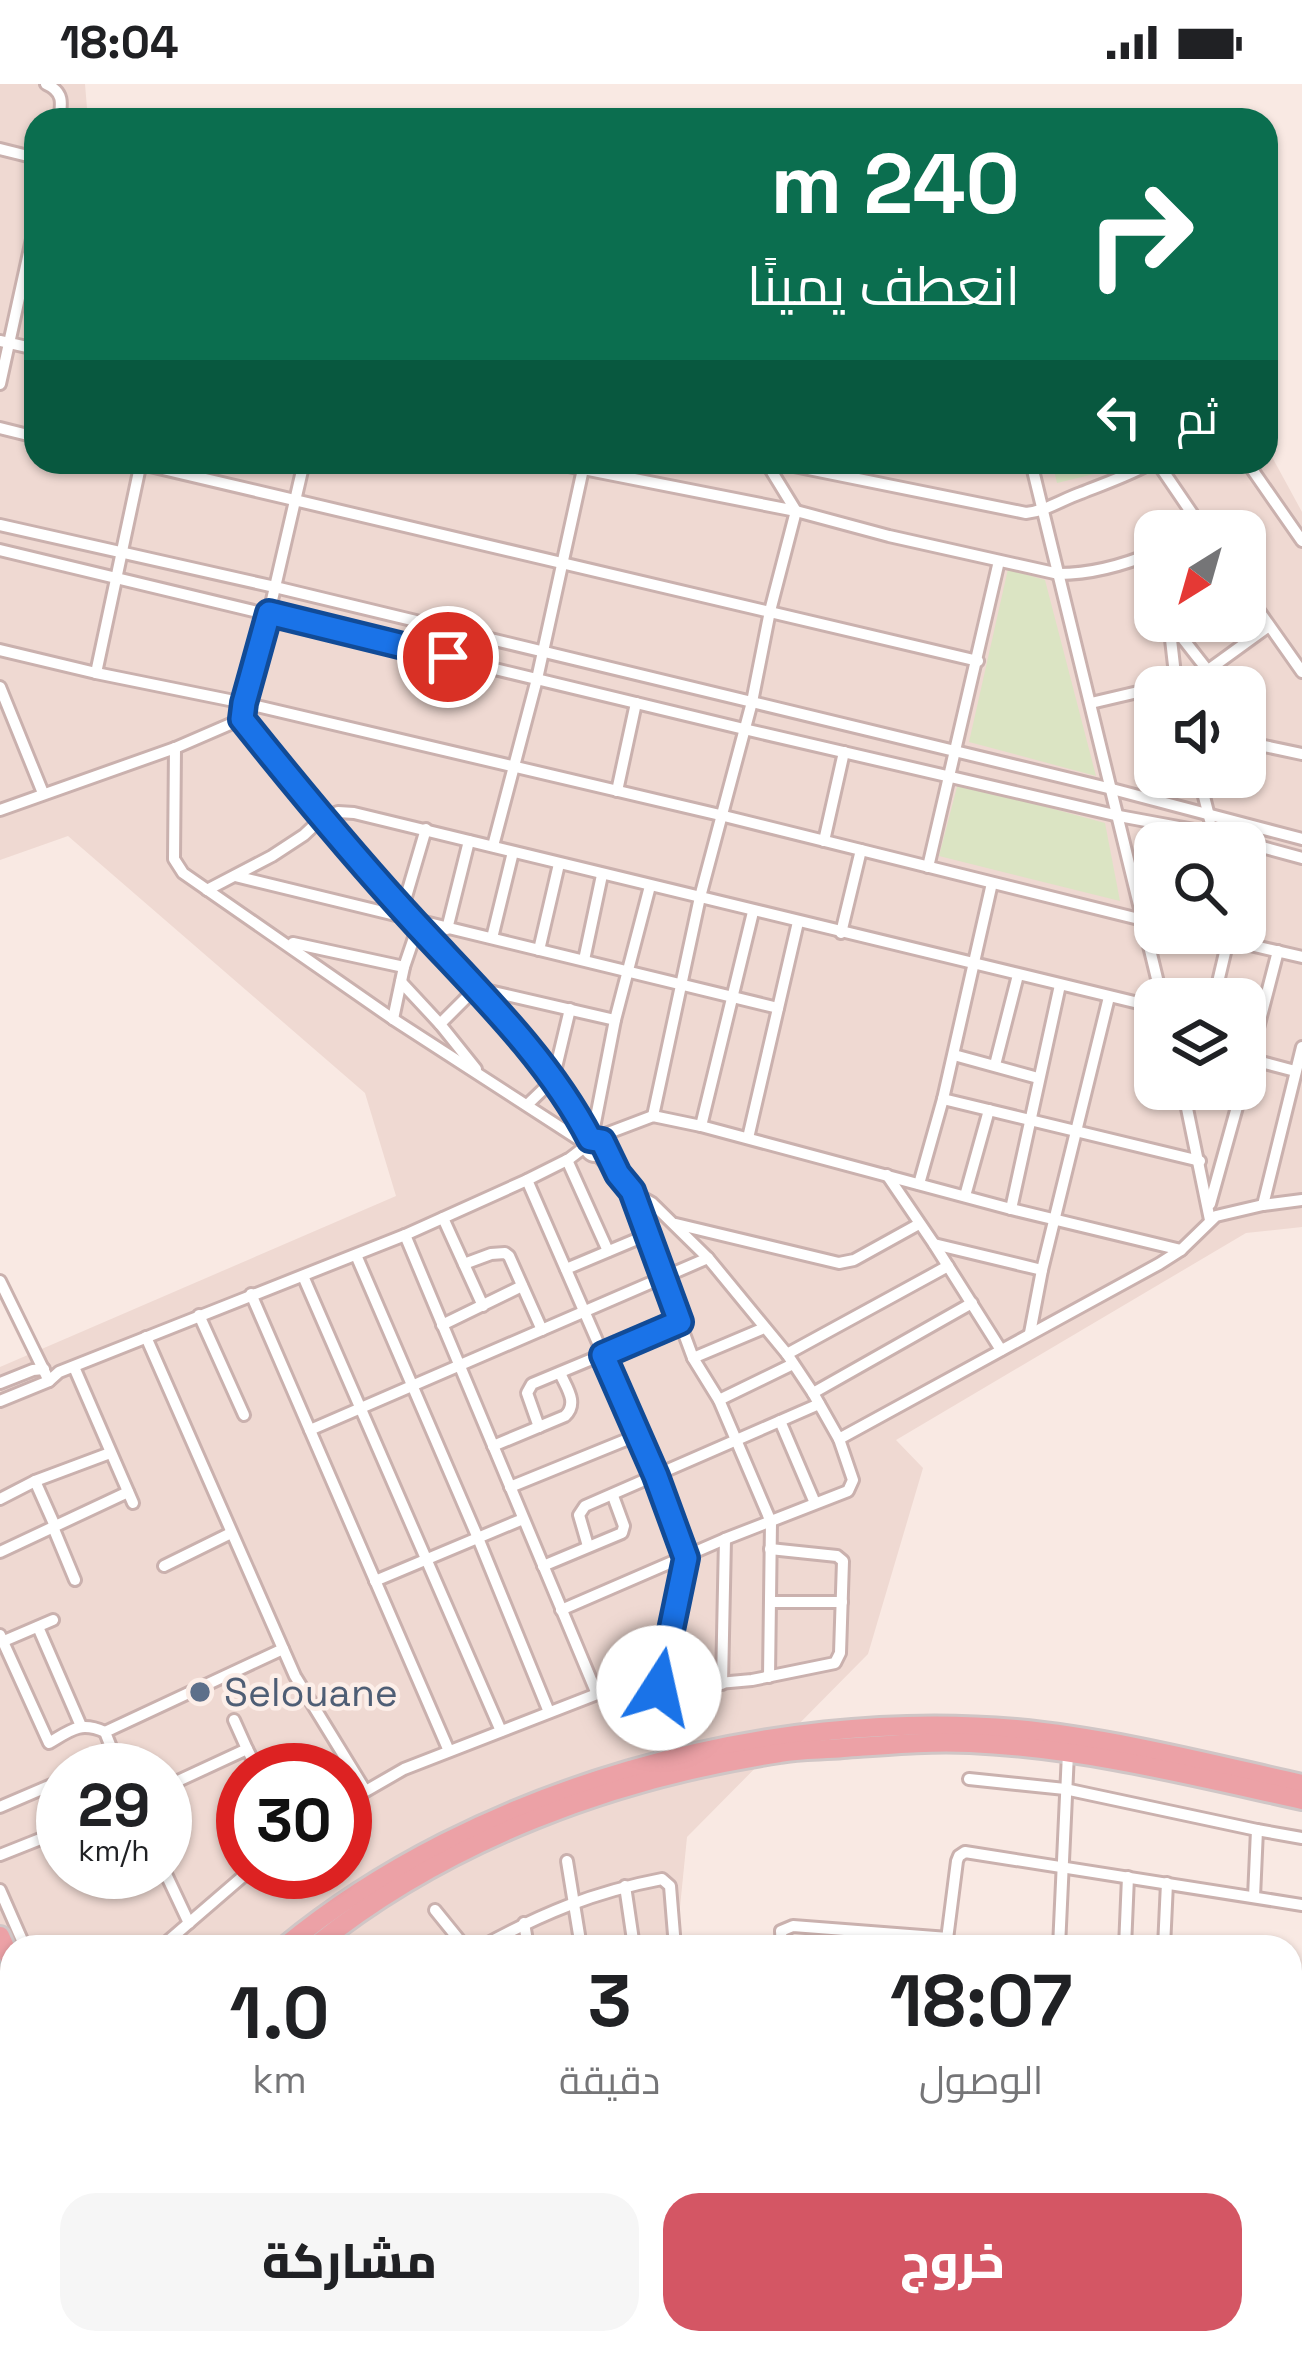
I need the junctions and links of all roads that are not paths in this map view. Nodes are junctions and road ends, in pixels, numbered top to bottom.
1 (46, 84) edge
2 (61, 108) edge
3 (24, 266) edge
4 (4, 342) edge
5 (0, 384) edge
6 (136, 474) edge
7 (187, 474) edge
8 (302, 474) edge
9 (582, 474) edge
10 (608, 474) edge
11 (776, 474) edge
12 (830, 474) edge
13 (1034, 474) edge
14 (1132, 474) edge
15 (1163, 474) edge
16 (1255, 474) edge
17 (297, 499) junction
18 (1187, 510) edge
19 (796, 511) junction
20 (1042, 512) junction
21 (0, 525) edge
22 (1302, 541) edge
23 (0, 550) edge
24 (121, 554) junction
25 (1134, 559) edge
26 (999, 561) junction
27 (562, 564) junction
28 (1059, 574) junction
29 (115, 577) junction
30 (275, 587) junction
31 (770, 611) junction
32 (269, 613) junction
33 (1266, 622) edge
34 (1269, 626) junction
35 (1185, 642) edge
36 (0, 650) edge
37 (543, 653) junction
38 (978, 661) junction
39 (1204, 666) edge
40 (1214, 666) edge
41 (96, 673) junction
42 (1302, 673) edge
43 (537, 679) junction
44 (0, 687) edge
45 (1134, 693) edge
46 (752, 702) junction
47 (244, 703) junction
48 (636, 703) junction
49 (1091, 703) junction
50 (242, 719) junction
51 (16, 729) junction
52 (744, 729) junction
53 (0, 736) edge
54 (1266, 747) edge
55 (176, 748) junction
56 (844, 752) junction
57 (956, 752) junction
58 (1302, 754) edge
59 (514, 767) junction
60 (951, 777) junction
61 (1112, 789) junction
62 (617, 791) junction
63 (43, 793) junction
64 (1205, 798) edge
65 (0, 810) edge
66 (720, 815) junction
67 (1119, 816) junction
68 (1210, 817) junction
69 (322, 818) junction
70 (1151, 822) edge
71 (1210, 822) edge
72 (426, 829) junction
73 (1302, 839) edge
74 (469, 841) junction
75 (824, 841) junction
76 (493, 846) junction
77 (1266, 848) edge
78 (861, 850) junction
79 (513, 852) junction
80 (1302, 858) edge
81 (559, 864) junction
82 (928, 867) junction
83 (1134, 868) edge
84 (602, 875) junction
85 (235, 876) junction
86 (992, 884) junction
87 (650, 886) junction
88 (207, 890) junction
89 (700, 897) junction
90 (403, 907) junction
91 (752, 912) junction
92 (1134, 917) edge
93 (414, 922) junction
94 (798, 922) junction
95 (447, 929) junction
96 (841, 933) junction
97 (492, 938) junction
98 (284, 941) junction
99 (1266, 948) edge
100 (539, 950) junction
101 (1278, 951) junction
102 (1302, 957) edge
103 (584, 960) junction
104 (975, 964) junction
105 (404, 968) junction
106 (628, 971) junction
107 (1018, 975) junction
108 (401, 982) junction
109 (682, 984) junction
110 (1060, 985) junction
111 (476, 988) junction
112 (1266, 994) edge
113 (730, 996) junction
114 (1108, 997) junction
115 (1134, 1003) edge
116 (778, 1008) junction
117 (570, 1009) junction
118 (393, 1018) junction
119 (615, 1020) junction
120 (440, 1024) junction
121 (1302, 1050) edge
122 (954, 1054) junction
123 (1266, 1064) edge
124 (995, 1065) junction
125 (1295, 1071) junction
126 (482, 1076) junction
127 (1039, 1078) junction
128 (553, 1080) junction
129 (1296, 1093) edge
130 (943, 1100) junction
131 (527, 1105) junction
132 (988, 1110) junction
133 (1188, 1110) edge
134 (1237, 1110) edge
135 (653, 1116) junction
136 (1029, 1121) junction
137 (701, 1126) junction
138 (1077, 1132) junction
139 (748, 1138) junction
140 (594, 1146) junction
141 (568, 1160) junction
142 (1200, 1161) junction
143 (887, 1175) junction
144 (527, 1180) junction
145 (919, 1184) junction
146 (632, 1191) junction
147 (965, 1196) junction
148 (1302, 1200) edge
149 (1263, 1205) junction
150 (1010, 1209) junction
151 (1210, 1214) junction
152 (443, 1218) junction
153 (1055, 1219) junction
154 (673, 1223) junction
155 (920, 1224) junction
156 (405, 1235) junction
157 (647, 1235) junction
158 (934, 1244) junction
159 (1181, 1250) junction
160 (608, 1251) junction
161 (356, 1256) junction
162 (708, 1258) junction
163 (464, 1264) junction
164 (948, 1266) junction
165 (566, 1269) junction
166 (1042, 1270) junction
167 (303, 1276) junction
168 (662, 1279) junction
169 (0, 1282) edge
170 (522, 1286) junction
171 (251, 1294) junction
172 (973, 1304) junction
173 (483, 1306) junction
174 (584, 1312) junction
175 (199, 1315) junction
176 (680, 1322) junction
177 (442, 1325) junction
178 (764, 1328) junction
179 (542, 1330) junction
180 (1030, 1334) junction
181 (146, 1337) junction
182 (1001, 1350) junction
183 (603, 1355) junction
184 (693, 1358) junction
185 (790, 1359) junction
186 (460, 1366) junction
187 (74, 1367) junction
188 (560, 1373) junction
189 (50, 1374) junction
190 (0, 1383) edge
191 (412, 1386) junction
192 (816, 1398) junction
193 (719, 1400) junction
194 (0, 1401) edge
195 (362, 1408) junction
196 (244, 1415) dead end
197 (781, 1421) junction
198 (539, 1426) junction
199 (310, 1430) junction
200 (638, 1435) junction
201 (839, 1439) junction
202 (736, 1440) junction
203 (493, 1446) junction
204 (110, 1453) junction
205 (656, 1476) junction
206 (35, 1481) junction
207 (510, 1487) junction
208 (614, 1496) junction
209 (0, 1499) edge
210 (815, 1503) junction
211 (523, 1519) junction
212 (771, 1522) junction
213 (54, 1527) junction
214 (231, 1533) junction
215 (478, 1538) junction
216 (725, 1539) junction
217 (588, 1546) junction
218 (770, 1549) junction
219 (0, 1552) edge
220 (686, 1558) junction
221 (427, 1559) junction
222 (164, 1566) dead end
223 (543, 1566) junction
224 (75, 1580) dead end
225 (375, 1581) junction
226 (770, 1602) junction
227 (842, 1602) junction
228 (562, 1610) junction
229 (52, 1621) dead end
230 (38, 1627) junction
231 (2, 1638) edge
232 (283, 1648) junction
233 (769, 1677) junction
234 (722, 1684) junction
235 (659, 1688) junction
236 (597, 1694) junction
237 (549, 1712) junction
238 (234, 1720) dead end
239 (81, 1726) junction
240 (501, 1731) junction
241 (105, 1732) junction
242 (109, 1743) edge
243 (244, 1743) edge
244 (335, 1743) edge
245 (449, 1751) junction
246 (1068, 1752) junction
247 (969, 1779) dead end
248 (1302, 1784) edge
249 (372, 1786) edge
250 (1065, 1789) junction
251 (36, 1792) edge
252 (1302, 1799) edge
253 (0, 1807) edge
254 (1257, 1830) junction
255 (1302, 1838) edge
256 (36, 1840) edge
257 (0, 1854) edge
258 (567, 1861) dead end
259 (1063, 1867) junction
260 (1128, 1877) junction
261 (1167, 1883) junction
262 (626, 1886) junction
263 (0, 1890) edge
264 (1254, 1897) junction
265 (178, 1899) edge
266 (217, 1899) edge
267 (573, 1901) junction
268 (1302, 1905) edge
269 (435, 1910) dead end
270 (189, 1923) junction
271 (524, 1923) junction
272 (20, 1935) edge
273 (175, 1935) edge
274 (300, 1935) edge
275 (330, 1935) edge
276 (455, 1935) edge
277 (502, 1935) edge
278 (526, 1935) edge
279 (579, 1935) edge
280 (632, 1935) edge
281 (674, 1935) edge
282 (781, 1935) edge
283 (880, 1935) edge
284 (948, 1935) edge
285 (1060, 1935) edge
286 (1126, 1935) edge
287 (1165, 1935) edge

1 - 2 street
3 - 4 street
4 - 5 street
6 - 24 street
7 - 17 street
8 - 17 street
9 - 27 street
10 - 19 street
11 - 19 street
12 - 20 street
13 - 20 street
14 - 20 street
15 - 18 street
16 - 22 street
17 - 27 street
17 - 30 street
19 - 26 street
19 - 31 street
20 - 28 street
21 - 24 street
23 - 29 street
24 - 29 street
24 - 30 street
25 - 28 street
26 - 28 street
26 - 38 street
27 - 31 street
27 - 37 street
28 - 49 street
29 - 32 street
29 - 41 street
30 - 32 street
30 - 37 street
31 - 38 street
31 - 46 street
32 - 43 street
32 - 47 street
33 - 34 street
34 - 40 street
34 - 42 street
35 - 39 street
36 - 41 street
37 - 43 street
37 - 46 street
38 - 57 street
41 - 47 street
43 - 48 street
43 - 59 street
44 - 51 street
45 - 49 street
46 - 52 street
46 - 57 street
47 - 50 street
47 - 59 street
48 - 52 street
48 - 62 street
49 - 61 street
50 - 55 street
50 - 69 street
51 - 53 street
51 - 63 street
52 - 56 street
52 - 66 street
54 - 58 street
55 - 63 street
55 - 88 street
56 - 60 street
56 - 75 street
57 - 60 street
57 - 61 street
59 - 62 street
59 - 76 street
60 - 67 street
60 - 82 street
61 - 67 street
61 - 68 street
62 - 66 street
63 - 65 street
64 - 68 street
66 - 75 street
66 - 89 street
67 - 70 street
67 - 83 street
68 - 71 street
68 - 73 street
69 - 72 street
69 - 85 street
69 - 90 street
72 - 74 street
72 - 90 street
74 - 76 street
74 - 95 street
75 - 78 street
76 - 79 street
77 - 80 street
78 - 82 street
78 - 96 street
79 - 81 street
79 - 97 street
81 - 84 street
81 - 100 street
82 - 86 street
84 - 87 street
84 - 103 street
85 - 88 street
85 - 93 street
86 - 92 street
86 - 104 street
87 - 89 street
87 - 106 street
88 - 98 street
89 - 91 street
89 - 109 street
90 - 93 street
91 - 94 street
91 - 113 street
93 - 95 street
93 - 105 street
93 - 111 street
94 - 96 street
94 - 116 street
95 - 97 street
96 - 104 street
97 - 100 street
98 - 105 street
98 - 118 street
99 - 101 street
100 - 103 street
101 - 102 street
101 - 112 street
103 - 106 street
104 - 107 street
104 - 122 street
105 - 108 street
106 - 109 street
106 - 119 street
107 - 110 street
107 - 124 street
108 - 118 street
108 - 120 street
109 - 113 street
109 - 135 street
110 - 114 street
110 - 127 street
111 - 117 street
111 - 120 street
111 - 128 street
113 - 116 street
113 - 137 street
114 - 115 street
114 - 138 street
116 - 139 street
117 - 119 street
117 - 128 street
118 - 126 street
119 - 140 street
120 - 126 street
121 - 125 street
122 - 124 street
122 - 130 street
123 - 125 street
124 - 127 street
125 - 129 street
126 - 131 street
127 - 136 street
128 - 131 street
128 - 140 street
129 - 149 street
130 - 132 street
130 - 145 street
131 - 140 street
132 - 136 street
132 - 147 street
133 - 142 street
134 - 151 street
135 - 137 street
135 - 140 street
136 - 138 street
136 - 150 street
137 - 139 street
138 - 142 street
138 - 153 street
139 - 143 street
140 - 141 street
140 - 146 street
141 - 144 street
141 - 160 street
142 - 151 street
143 - 145 street
143 - 155 street
144 - 152 street
144 - 165 street
145 - 147 street
146 - 154 street
146 - 157 street
147 - 150 street
148 - 149 street
149 - 151 street
150 - 153 street
151 - 159 street
152 - 156 street
152 - 163 street
153 - 159 street
153 - 166 street
154 - 155 street
154 - 162 street
155 - 158 street
156 - 161 street
156 - 177 street
157 - 160 street
157 - 168 street
158 - 164 street
158 - 166 street
159 - 180 street
160 - 165 street
161 - 167 street
161 - 191 street
162 - 168 street
162 - 178 street
163 - 170 street
163 - 173 street
164 - 172 street
164 - 185 street
165 - 174 street
166 - 180 street
167 - 171 street
167 - 195 street
168 - 174 street
168 - 176 street
169 - 189 street
170 - 173 street
170 - 179 street
171 - 175 street
171 - 199 street
172 - 182 street
172 - 192 street
173 - 177 street
174 - 179 street
174 - 183 street
175 - 181 street
175 - 196 street
176 - 183 street
176 - 184 street
177 - 186 street
178 - 184 street
178 - 185 street
179 - 186 street
180 - 182 street
181 - 187 street
181 - 214 street
182 - 201 street
183 - 188 street
183 - 200 street
184 - 193 street
185 - 192 street
185 - 193 street
186 - 191 street
186 - 203 street
187 - 189 street
187 - 204 street
188 - 198 street
188 - 198 street
189 - 190 street
189 - 194 street
191 - 195 street
191 - 215 street
192 - 197 street
192 - 201 street
193 - 202 street
195 - 199 street
195 - 221 street
197 - 202 street
197 - 210 street
198 - 203 street
199 - 225 street
200 - 205 street
200 - 207 street
201 - 210 street
202 - 205 street
202 - 212 street
203 - 207 street
204 - 206 street
204 - 213 street
205 - 208 street
205 - 220 street
206 - 209 street
206 - 213 street
207 - 211 street
208 - 217 street
208 - 217 street
210 - 212 street
211 - 215 street
211 - 223 street
212 - 216 street
212 - 218 street
213 - 219 street
213 - 224 street
214 - 222 street
214 - 232 street
215 - 221 street
215 - 237 street
216 - 220 street
216 - 234 street
217 - 223 street
218 - 226 street
218 - 227 street
220 - 228 street
220 - 235 street
221 - 225 street
221 - 240 street
223 - 228 street
225 - 245 street
226 - 227 street
226 - 233 street
227 - 233 street
228 - 236 street
229 - 230 street
230 - 231 street
230 - 239 street
231 - 239 street
232 - 241 street
232 - 244 street
233 - 234 street
234 - 235 street
235 - 236 street
236 - 237 street
237 - 240 street
238 - 243 street
239 - 241 street
240 - 245 street
241 - 242 street
245 - 249 street
246 - 250 street
246 - 252 highway
246 - 275 highway
247 - 250 street
248 - 274 highway
250 - 254 street
250 - 259 street
251 - 253 street
254 - 255 street
254 - 264 street
256 - 257 street
258 - 267 street
259 - 260 street
259 - 284 street
259 - 285 street
260 - 261 street
260 - 286 street
261 - 264 street
261 - 287 street
262 - 267 street
262 - 280 street
262 - 281 street
263 - 272 street
264 - 268 street
265 - 270 street
266 - 270 street
267 - 271 street
267 - 279 street
269 - 276 street
270 - 273 street
271 - 277 street
271 - 278 street
282 - 283 street

